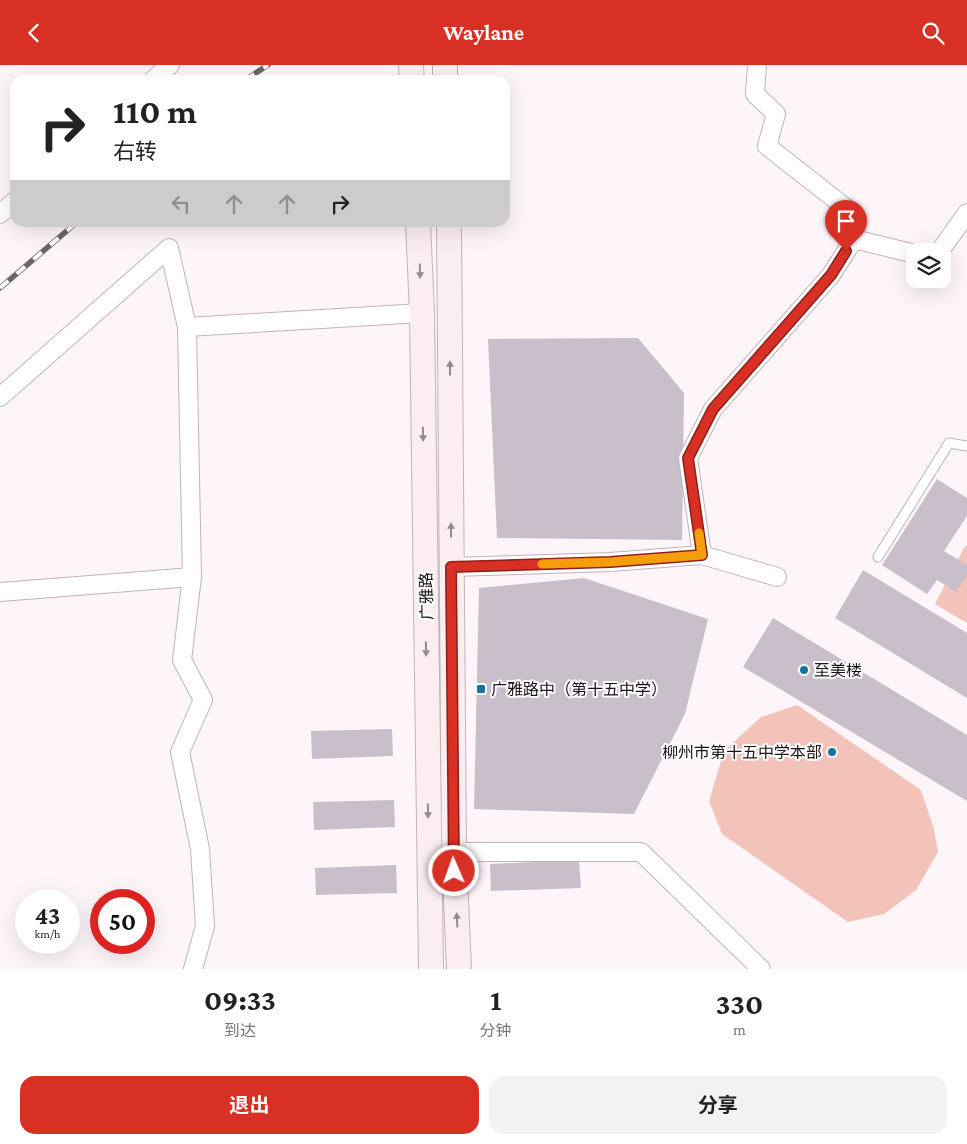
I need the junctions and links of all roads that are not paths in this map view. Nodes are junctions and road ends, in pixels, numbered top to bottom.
1 (170, 65) edge
2 (757, 65) edge
3 (159, 75) edge
4 (10, 205) edge
5 (967, 213) edge
6 (0, 214) edge
7 (418, 227) edge
8 (449, 227) edge
9 (854, 239) junction
10 (946, 243) edge
11 (906, 252) edge
12 (422, 313) junction
13 (187, 327) junction
14 (0, 397) edge
15 (967, 445) edge
16 (702, 555) junction
17 (878, 557) dead end
18 (451, 567) junction
19 (192, 577) junction
20 (777, 577) dead end
21 (0, 592) edge
22 (454, 852) junction
23 (193, 969) edge
24 (432, 969) edge
25 (459, 969) edge
26 (761, 969) edge

1 - 3 street
2 - 9 street
4 - 6 street
5 - 10 street
7 -> 12 main road, 广雅路
18 -> 8 main road, 广雅路
9 - 11 street
9 - 16 street
12 - 13 street
12 -> 24 main road, 广雅路
13 - 14 street
13 - 19 street
15 - 17 lane
16 - 18 street
16 - 20 street
18 - 22 main road, 广雅路
19 - 21 street
19 - 23 street
25 -> 22 main road, 广雅路
22 - 26 street

